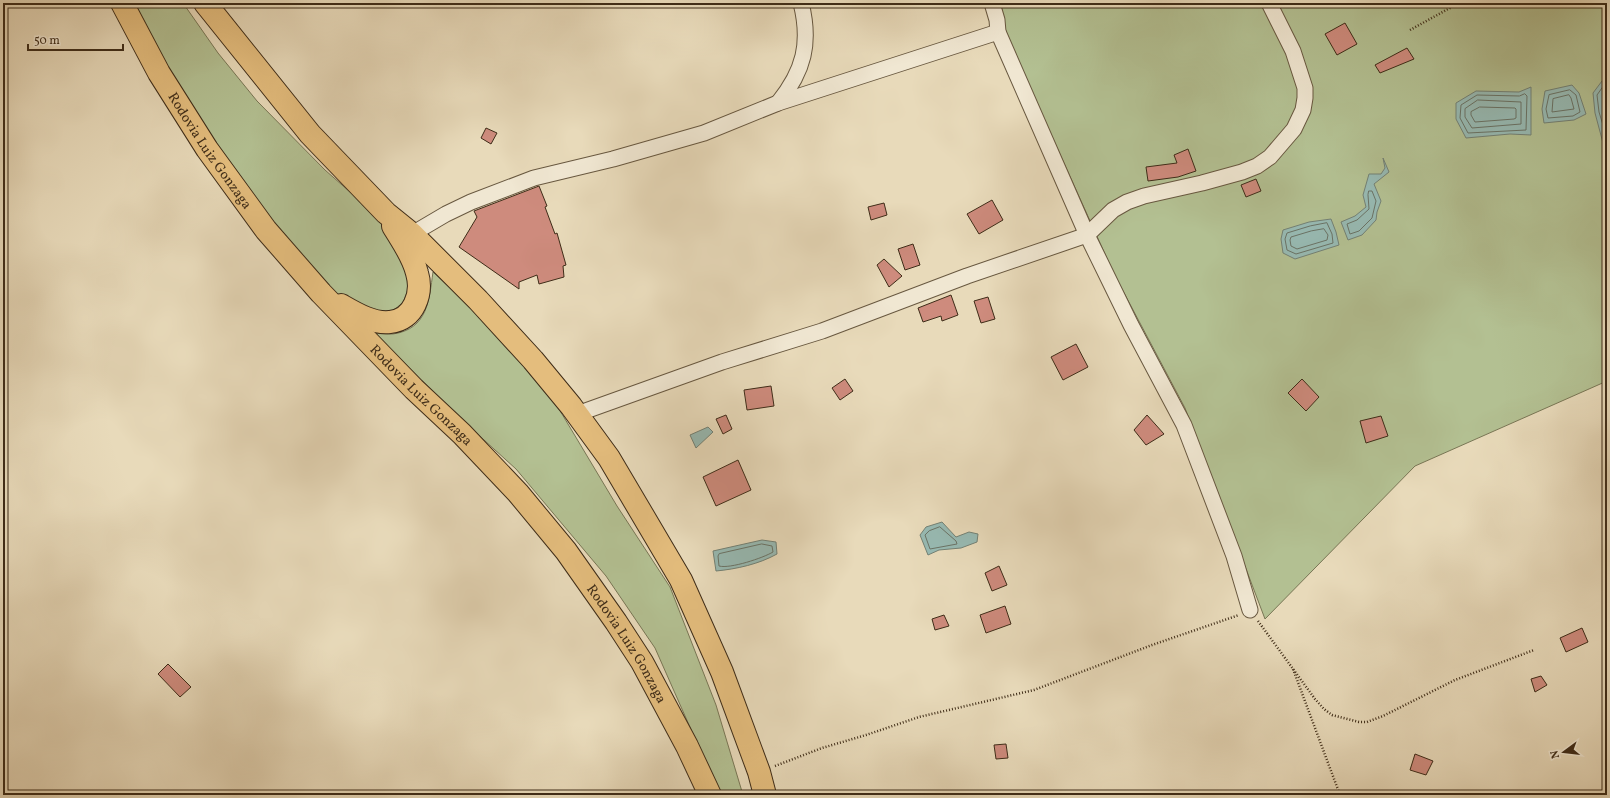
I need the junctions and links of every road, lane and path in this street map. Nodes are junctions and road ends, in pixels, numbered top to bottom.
1 (122, 3) edge
2 (205, 3) edge
3 (801, 3) edge
4 (992, 3) edge
5 (1269, 3) edge
6 (1459, 3) edge
7 (1410, 30) dead end
8 (998, 32) junction
9 (778, 103) junction
10 (386, 214) junction
11 (412, 234) junction
12 (1087, 235) junction
13 (321, 293) junction
14 (577, 414) junction
15 (1250, 610) junction
16 (1534, 650) dead end
17 (1292, 665) junction
18 (759, 772) junction
19 (1340, 794) edge
20 (710, 795) edge
21 (765, 795) edge
22 (1347, 795) edge

1 - 13 highway, Rodovia Luiz Gonzaga
2 - 10 highway
3 - 9 street
4 - 8 street
5 - 12 street
6 - 7 path
8 - 9 street
8 - 12 street
9 - 11 street
10 - 11 highway
10 - 13 highway
11 - 14 highway
12 - 14 street
12 - 15 street
13 - 20 highway, Rodovia Luiz Gonzaga
14 - 18 highway
15 - 17 path
15 - 18 path
16 - 17 path
17 - 19 path
18 - 21 highway
19 - 22 path

